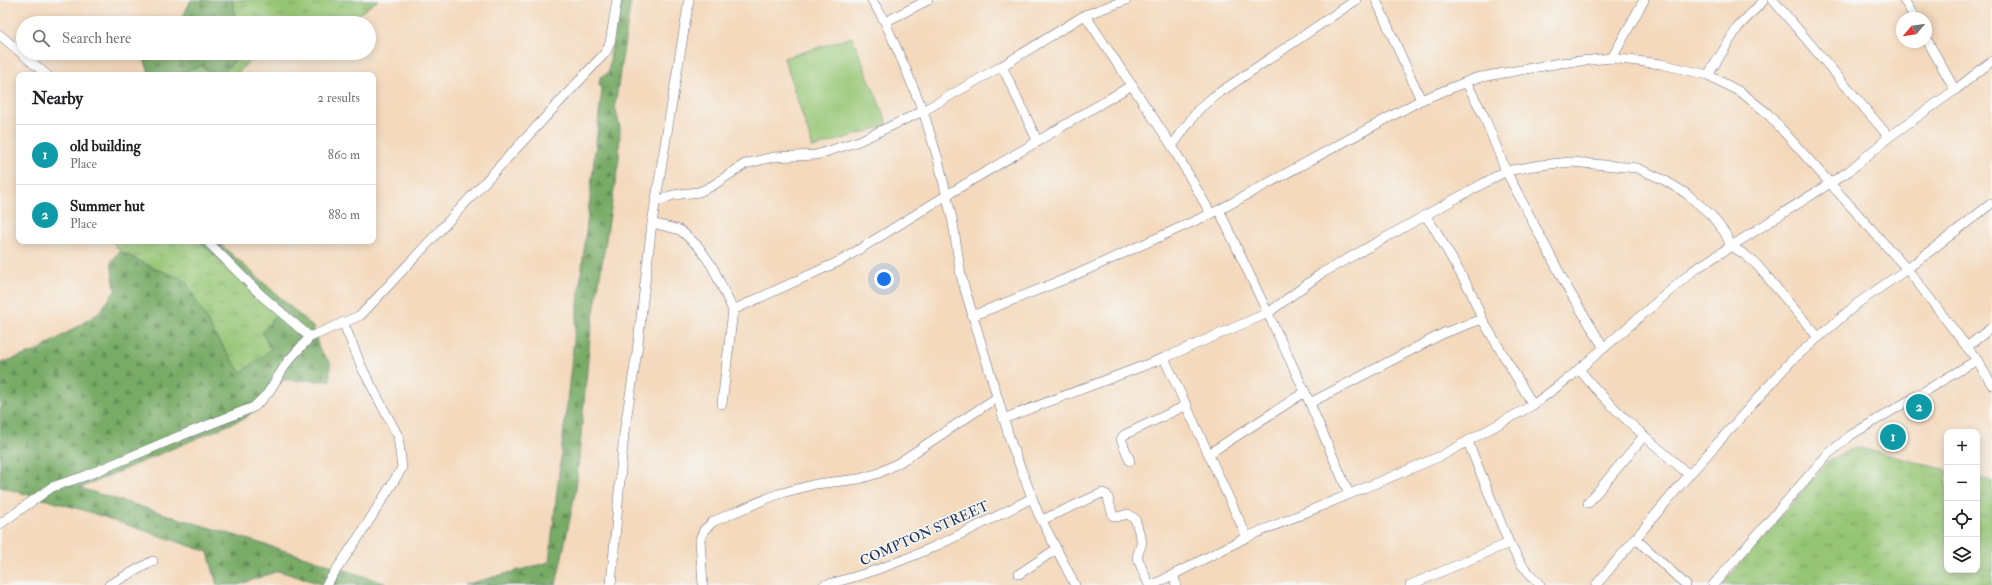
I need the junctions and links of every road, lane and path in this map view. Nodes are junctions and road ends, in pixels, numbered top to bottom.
1 (617, 0) edge
2 (689, 0) edge
3 (872, 0) edge
4 (928, 0) edge
5 (1126, 0) edge
6 (1356, 0) edge
7 (1376, 0) edge
8 (1644, 0) edge
9 (1764, 0) edge
10 (1773, 0) edge
11 (1908, 1) edge
12 (1913, 12) edge
13 (1085, 15) junction
14 (885, 22) junction
15 (0, 35) edge
16 (1932, 48) edge
17 (16, 49) edge
18 (1612, 58) junction
19 (29, 60) edge
20 (1992, 61) edge
21 (1002, 66) junction
22 (43, 72) edge
23 (1708, 75) junction
24 (1466, 82) junction
25 (1132, 85) junction
26 (1955, 90) junction
27 (1422, 100) junction
28 (923, 111) junction
29 (1889, 137) junction
30 (1038, 142) junction
31 (1172, 146) junction
32 (1506, 171) junction
33 (1830, 182) junction
34 (947, 195) junction
35 (655, 202) junction
36 (1992, 203) edge
37 (1215, 212) junction
38 (1425, 215) junction
39 (652, 223) junction
40 (210, 244) edge
41 (1731, 246) junction
42 (1907, 269) junction
43 (733, 310) junction
44 (1268, 313) junction
45 (972, 316) junction
46 (1482, 319) junction
47 (343, 322) junction
48 (1992, 327) edge
49 (310, 337) junction
50 (1818, 337) junction
51 (1967, 347) junction
52 (1604, 348) junction
53 (1164, 358) junction
54 (1977, 360) junction
55 (1579, 369) junction
56 (1992, 385) edge
57 (1305, 392) junction
58 (996, 398) junction
59 (722, 404) dead end
60 (1310, 404) junction
61 (1187, 405) junction
62 (1533, 405) junction
63 (1003, 419) junction
64 (1644, 436) junction
65 (1468, 442) junction
66 (1210, 453) junction
67 (1130, 461) dead end
68 (1689, 475) junction
69 (1349, 494) junction
70 (1032, 498) junction
71 (1588, 503) dead end
72 (1042, 520) junction
73 (0, 524) edge
74 (1247, 537) junction
75 (1635, 538) junction
76 (1509, 543) junction
77 (1055, 550) junction
78 (153, 561) dead end
79 (1019, 574) dead end
80 (1174, 575) junction
81 (108, 585) edge
82 (326, 585) edge
83 (611, 585) edge
84 (704, 585) edge
85 (824, 585) edge
86 (1074, 585) edge
87 (1149, 585) edge
88 (1153, 585) edge
89 (1176, 585) edge
90 (1410, 585) edge
91 (1540, 585) edge
92 (1596, 585) edge
93 (1686, 585) edge
94 (1713, 585) edge

1 - 47 street
2 - 35 street
3 - 14 street
4 - 14 street
5 - 13 street
6 - 31 street
7 - 27 street
8 - 18 street
9 - 23 street
10 - 29 street
11 - 12 street
13 - 21 street
13 - 25 street
14 - 28 street
15 - 17 street
16 - 26 street
18 - 23 street
18 - 24 street
19 - 22 street
20 - 26 street
21 - 28 street
21 - 30 street
23 - 33 street
24 - 27 street
24 - 32 street
25 - 30 street
25 - 31 street
26 - 29 street
27 - 37 street
28 - 34 street
28 - 35 street
29 - 33 street
30 - 34 street
31 - 37 street
32 - 38 street
32 - 41 street
32 - 52 street
33 - 41 street
33 - 42 street
34 - 43 street
34 - 45 street
35 - 39 street
36 - 42 street
37 - 44 street
37 - 45 street
38 - 44 street
38 - 46 street
39 - 43 street
39 - 83 street
40 - 49 street
41 - 50 street
41 - 52 street
42 - 50 street
42 - 51 street
43 - 59 street
44 - 53 street
44 - 57 street
45 - 58 street
46 - 60 street
46 - 62 street
47 - 49 street
47 - 82 street
48 - 51 street
49 - 73 street
50 - 68 street
51 - 54 street
52 - 55 street
53 - 61 street
53 - 63 street
54 - 56 street
54 - 94 street
55 - 62 street
55 - 64 street
57 - 60 street
57 - 66 street
58 - 63 street
58 - 84 street
60 - 69 street
61 - 66 street
61 - 67 street
62 - 65 street
63 - 70 street
64 - 68 street
64 - 71 street
65 - 69 street
65 - 76 street
66 - 74 street
68 - 75 street
69 - 74 street
70 - 72 street
70 - 85 street, COMPTON STREET
72 - 77 street
72 - 87 street
74 - 80 street
75 - 92 street
75 - 93 street
76 - 90 street
76 - 91 street
77 - 79 street
77 - 86 street
78 - 81 street
80 - 88 street
80 - 89 street

